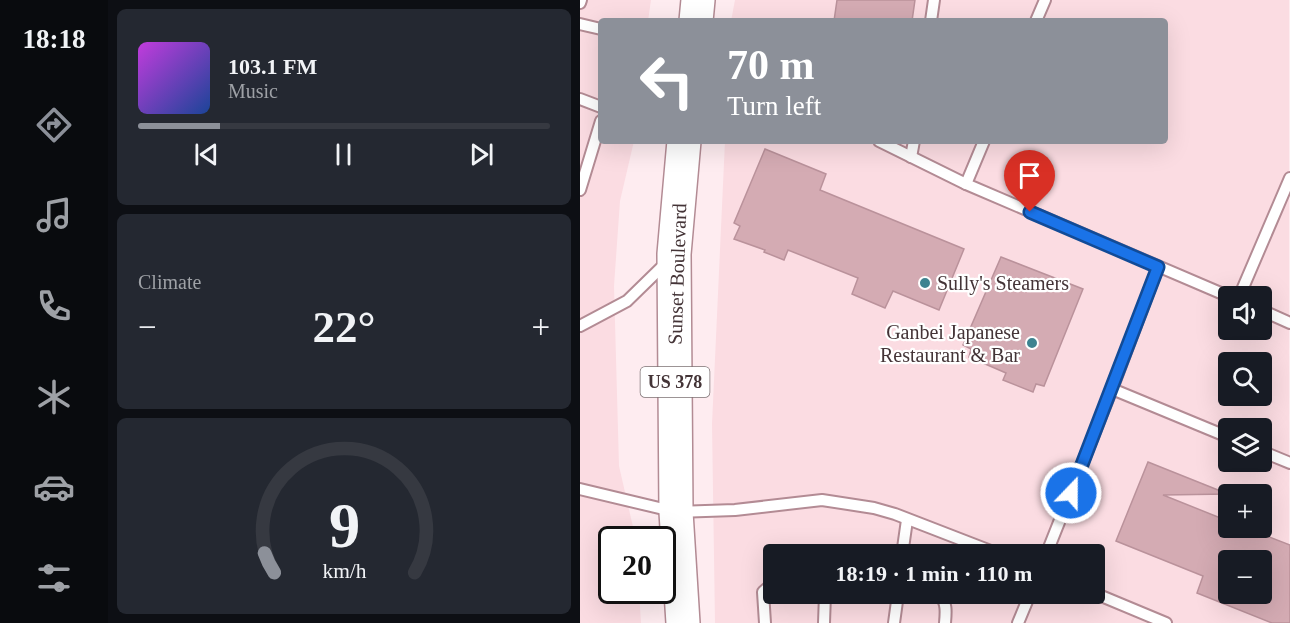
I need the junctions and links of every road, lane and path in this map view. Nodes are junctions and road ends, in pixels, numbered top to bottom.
1 (698, 0) edge
2 (934, 0) edge
3 (1045, 0) edge
4 (696, 18) edge
5 (931, 18) edge
6 (1037, 18) edge
7 (580, 24) edge
8 (598, 28) edge
9 (580, 99) edge
10 (598, 106) edge
11 (598, 131) edge
12 (684, 144) edge
13 (885, 144) edge
14 (913, 144) edge
15 (983, 144) edge
16 (911, 157) junction
17 (1290, 178) edge
18 (966, 184) junction
19 (580, 190) edge
20 (674, 254) junction
21 (1158, 267) junction
22 (1244, 286) edge
23 (1218, 292) edge
24 (1272, 315) edge
25 (1290, 323) edge
26 (580, 328) edge
27 (1112, 389) junction
28 (1218, 433) edge
29 (1272, 456) edge
30 (1290, 463) edge
31 (580, 489) edge
32 (676, 512) junction
33 (907, 520) junction
34 (904, 544) edge
35 (971, 544) edge
36 (1050, 544) edge
37 (1105, 598) edge
38 (764, 604) edge
39 (825, 604) edge
40 (897, 604) edge
41 (945, 604) edge
42 (1026, 604) edge
43 (683, 623) edge
44 (765, 623) edge
45 (824, 623) edge
46 (894, 623) edge
47 (945, 623) edge
48 (1018, 623) edge
49 (1166, 623) edge

1 - 4 main road
2 - 5 lane
3 - 6 lane
7 - 8 lane
9 - 10 lane
11 - 19 lane
12 - 20 main road, Sunset Boulevard / US 378
13 - 16 lane
14 - 16 lane
15 - 18 lane
16 - 18 lane
17 - 22 lane
18 - 21 lane
20 - 26 lane
20 - 32 main road, Sunset Boulevard / US 378
21 - 23 lane
21 - 27 lane
24 - 25 lane
27 - 28 lane
27 - 36 lane
29 - 30 lane
31 - 32 lane
32 - 33 lane
32 - 43 main road, Sunset Boulevard / US 378
33 - 34 lane
33 - 35 lane
37 - 49 lane
38 - 44 lane
39 - 45 lane
40 - 46 lane
41 - 47 lane
42 - 48 lane

